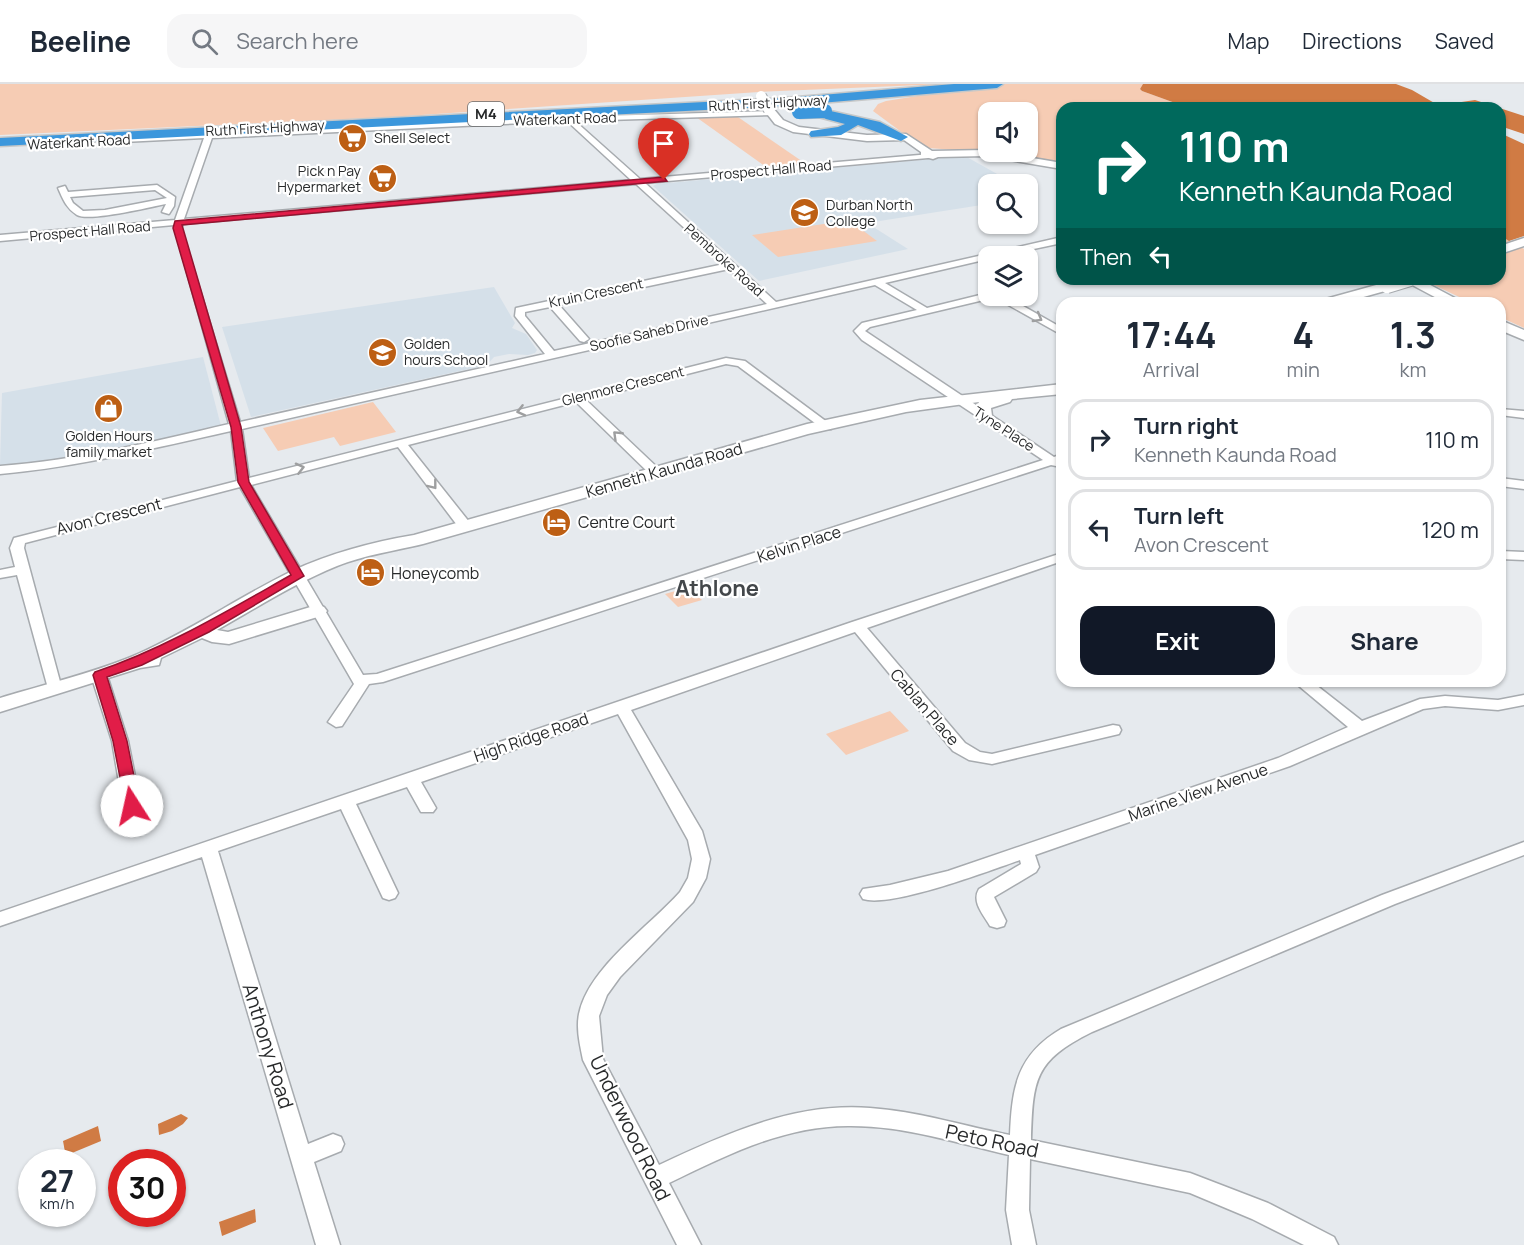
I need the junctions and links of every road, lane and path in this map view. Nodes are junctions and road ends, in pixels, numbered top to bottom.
1 (997, 84) edge
2 (971, 85) edge
3 (760, 96) junction
4 (871, 104) junction
5 (770, 111) junction
6 (583, 113) junction
7 (408, 118) junction
8 (568, 118) junction
9 (848, 119) junction
10 (821, 134) junction
11 (209, 135) junction
12 (0, 142) edge
13 (919, 148) junction
14 (968, 153) junction
15 (906, 156) joint
16 (861, 162) junction
17 (1056, 165) edge
18 (639, 182) junction
19 (171, 200) junction
20 (178, 223) junction
21 (128, 227) junction
22 (0, 238) edge
23 (1056, 241) edge
24 (1524, 242) edge
25 (1506, 248) edge
26 (729, 266) junction
27 (877, 282) junction
28 (1390, 285) edge
29 (1421, 285) edge
30 (1370, 292) junction
31 (1350, 297) edge
32 (1365, 297) edge
33 (1445, 297) edge
34 (551, 302) junction
35 (773, 304) junction
36 (924, 310) junction
37 (1506, 327) edge
38 (1056, 329) edge
39 (1524, 336) edge
40 (584, 339) dead end
41 (552, 356) junction
42 (1056, 382) edge
43 (1056, 390) edge
44 (1028, 393) junction
45 (952, 395) junction
46 (577, 397) junction
47 (1506, 412) edge
48 (1524, 415) edge
49 (984, 416) junction
50 (817, 425) junction
51 (236, 427) junction
52 (401, 443) junction
53 (1056, 460) edge
54 (1056, 463) edge
55 (0, 470) edge
56 (656, 473) junction
57 (243, 482) junction
58 (1506, 482) edge
59 (1524, 484) edge
60 (465, 526) junction
61 (1506, 555) edge
62 (1524, 556) edge
63 (1056, 559) edge
64 (22, 570) junction
65 (0, 574) edge
66 (301, 582) junction
67 (317, 611) junction
68 (856, 626) junction
69 (208, 633) junction
70 (99, 675) junction
71 (363, 682) junction
72 (1309, 687) edge
73 (54, 689) junction
74 (1524, 700) edge
75 (0, 705) edge
76 (621, 706) junction
77 (336, 722) dead end
78 (1360, 728) junction
79 (1113, 730) dead end
80 (411, 778) junction
81 (346, 801) junction
82 (132, 806) dead end
83 (427, 808) dead end
84 (208, 847) junction
85 (1524, 848) edge
86 (1024, 852) junction
87 (389, 893) dead end
88 (869, 894) dead end
89 (0, 919) edge
90 (997, 921) dead end
91 (333, 1144) dead end
92 (1020, 1148) junction
93 (302, 1157) junction
94 (654, 1179) junction
95 (328, 1245) edge
96 (689, 1245) edge
97 (1024, 1245) edge
98 (1326, 1245) edge

1 - 2 highway, Ruth First Highway / M4
2 - 3 highway
2 - 4 highway
2 - 6 highway, Ruth First Highway / M4
2 - 7 highway, Ruth First Highway / M4
3 - 5 main road, bridge
3 - 7 highway
4 - 5 highway, bridge
4 - 13 highway
5 - 8 street, Waterkant Road
5 - 10 main road
6 - 9 highway
6 - 12 highway, Ruth First Highway / M4
7 - 12 highway, Ruth First Highway / M4
8 - 11 street, Waterkant Road
8 - 18 street, Pembroke Road
9 - 10 highway
9 - 13 highway
10 - 13 main road
10 - 13 main road
11 - 12 street, Waterkant Road
11 - 20 street
13 - 14 main road
13 - 14 main road
13 - 15 main road
13 - 16 street, Prospect Hall Road
14 - 17 main road
15 - 16 street, Prospect Hall Road
16 - 18 street, Prospect Hall Road
18 - 20 street, Prospect Hall Road
18 - 26 street, Pembroke Road
19 - 19 street
19 - 21 street
20 - 21 street, Prospect Hall Road
20 - 51 street
21 - 22 street, Prospect Hall Road
23 - 27 street, Soofie Saheb Drive
24 - 25 main road
26 - 34 street, Kruin Crescent
26 - 35 street, Pembroke Road
27 - 35 street, Soofie Saheb Drive
27 - 36 street
28 - 30 main road, bridge
29 - 33 main road
30 - 31 main road
30 - 32 main road
34 - 40 street
34 - 41 street, Kruin Crescent
35 - 41 street, Soofie Saheb Drive
36 -> 38 street
36 - 45 street, Tyne Place
37 - 39 main road
41 - 51 street, Soofie Saheb Drive
42 - 45 main road, Kenneth Kaunda Road
43 - 44 main road, Kenneth Kaunda Road
44 - 45 main road, Kenneth Kaunda Road
44 - 49 main road
45 - 49 street, Tyne Place
45 - 50 main road, Kenneth Kaunda Road
46 - 50 street, Glenmore Crescent
46 -> 52 street, Glenmore Crescent
56 -> 46 street
47 - 48 street
49 - 53 street, Tyne Place
50 - 56 main road, Kenneth Kaunda Road
51 - 55 street, Soofie Saheb Drive
51 - 57 street
57 -> 52 street, Glenmore Crescent
52 -> 60 street
54 - 71 street, Kelvin Place
56 - 60 main road, Kenneth Kaunda Road
57 - 64 street, Avon Crescent
57 - 66 street
58 - 59 street
60 - 66 main road, Kenneth Kaunda Road
61 - 62 street
63 - 68 street, High Ridge Road
64 - 65 street
64 - 73 street, Avon Crescent
66 - 67 street
66 - 69 main road, Kenneth Kaunda Road
67 - 69 main road
67 - 71 street
68 - 76 street, High Ridge Road
68 - 79 street, Cablan Place
69 - 70 main road, Kenneth Kaunda Road
70 - 73 main road, Kenneth Kaunda Road
70 - 82 street
71 - 77 street
72 - 78 street
73 - 75 main road, Kenneth Kaunda Road
74 - 78 street, Marine View Avenue
76 - 80 street, High Ridge Road
76 - 94 street, Underwood Road
78 - 86 street, Marine View Avenue
80 - 81 street, High Ridge Road
80 - 83 street
81 - 84 street, High Ridge Road
81 - 87 street
84 - 89 street, High Ridge Road
84 - 93 street, Anthony Road
85 - 92 street
86 - 88 street, Marine View Avenue
86 - 90 street
91 - 93 street
92 - 94 street, Peto Road
92 - 97 street
92 - 98 street, Peto Road
93 - 95 street, Anthony Road
94 - 96 street, Underwood Road

